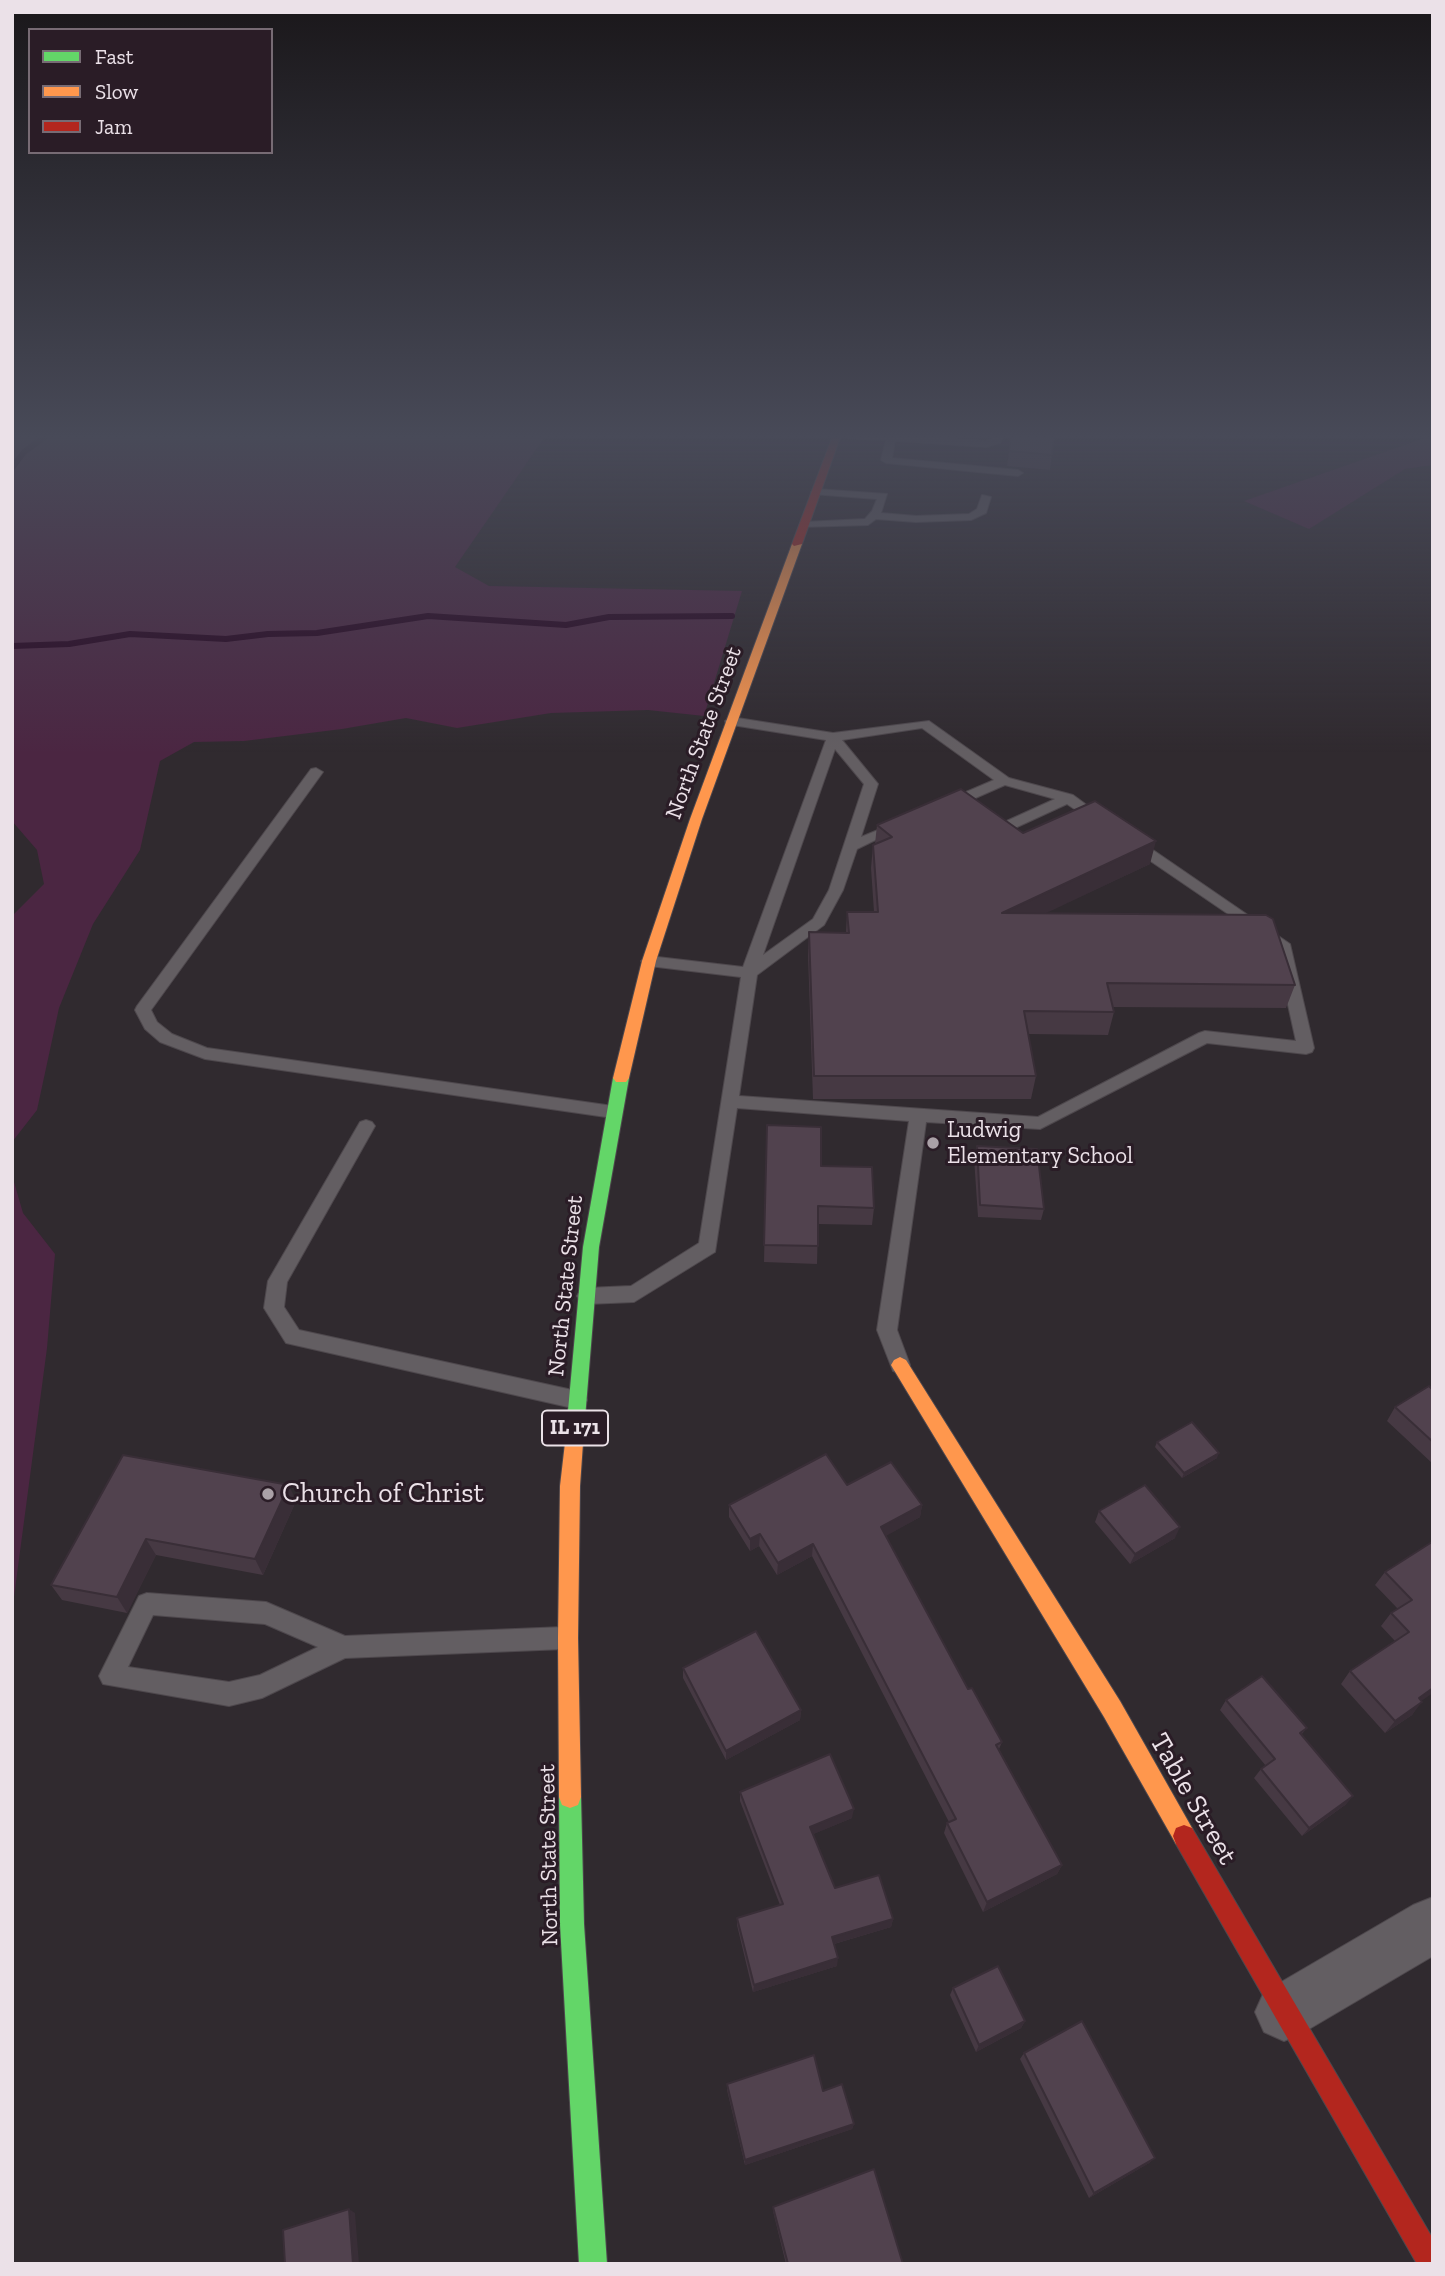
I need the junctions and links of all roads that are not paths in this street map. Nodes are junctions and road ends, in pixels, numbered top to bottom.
1 (798, 541) edge
2 (731, 722) junction
3 (833, 737) junction
4 (316, 772) dead end
5 (1004, 781) junction
6 (1068, 798) junction
7 (968, 808) junction
8 (934, 811) edge
9 (910, 821) edge
10 (851, 846) junction
11 (649, 961) junction
12 (749, 973) junction
13 (730, 1101) junction
14 (613, 1112) junction
15 (918, 1115) junction
16 (366, 1126) dead end
17 (587, 1296) junction
18 (900, 1365) joint
19 (577, 1400) junction
20 (568, 1638) junction
21 (344, 1647) junction
22 (1433, 1925) edge
23 (1284, 2012) junction
24 (593, 2264) edge
25 (1432, 2264) edge

1 - 2 main road, North State Street / IL 171
2 - 3 lane
2 - 11 main road, North State Street / IL 171
3 - 5 lane
3 - 10 lane
3 - 12 lane
4 - 14 lane
5 - 6 lane
5 - 7 lane
6 - 7 lane
6 - 15 lane
7 - 8 lane
9 - 10 lane
10 - 12 lane
11 - 12 lane
11 - 14 main road, North State Street / IL 171
12 - 13 lane
13 - 15 lane
13 - 17 lane
14 - 17 main road, North State Street / IL 171
15 - 18 lane
16 - 19 lane
17 - 19 main road, North State Street / IL 171
18 - 23 main road, Table Street
19 - 20 main road, North State Street / IL 171
20 - 21 lane
20 - 24 main road, North State Street / IL 171
21 - 21 lane
22 - 23 street
23 - 25 main road, Table Street

